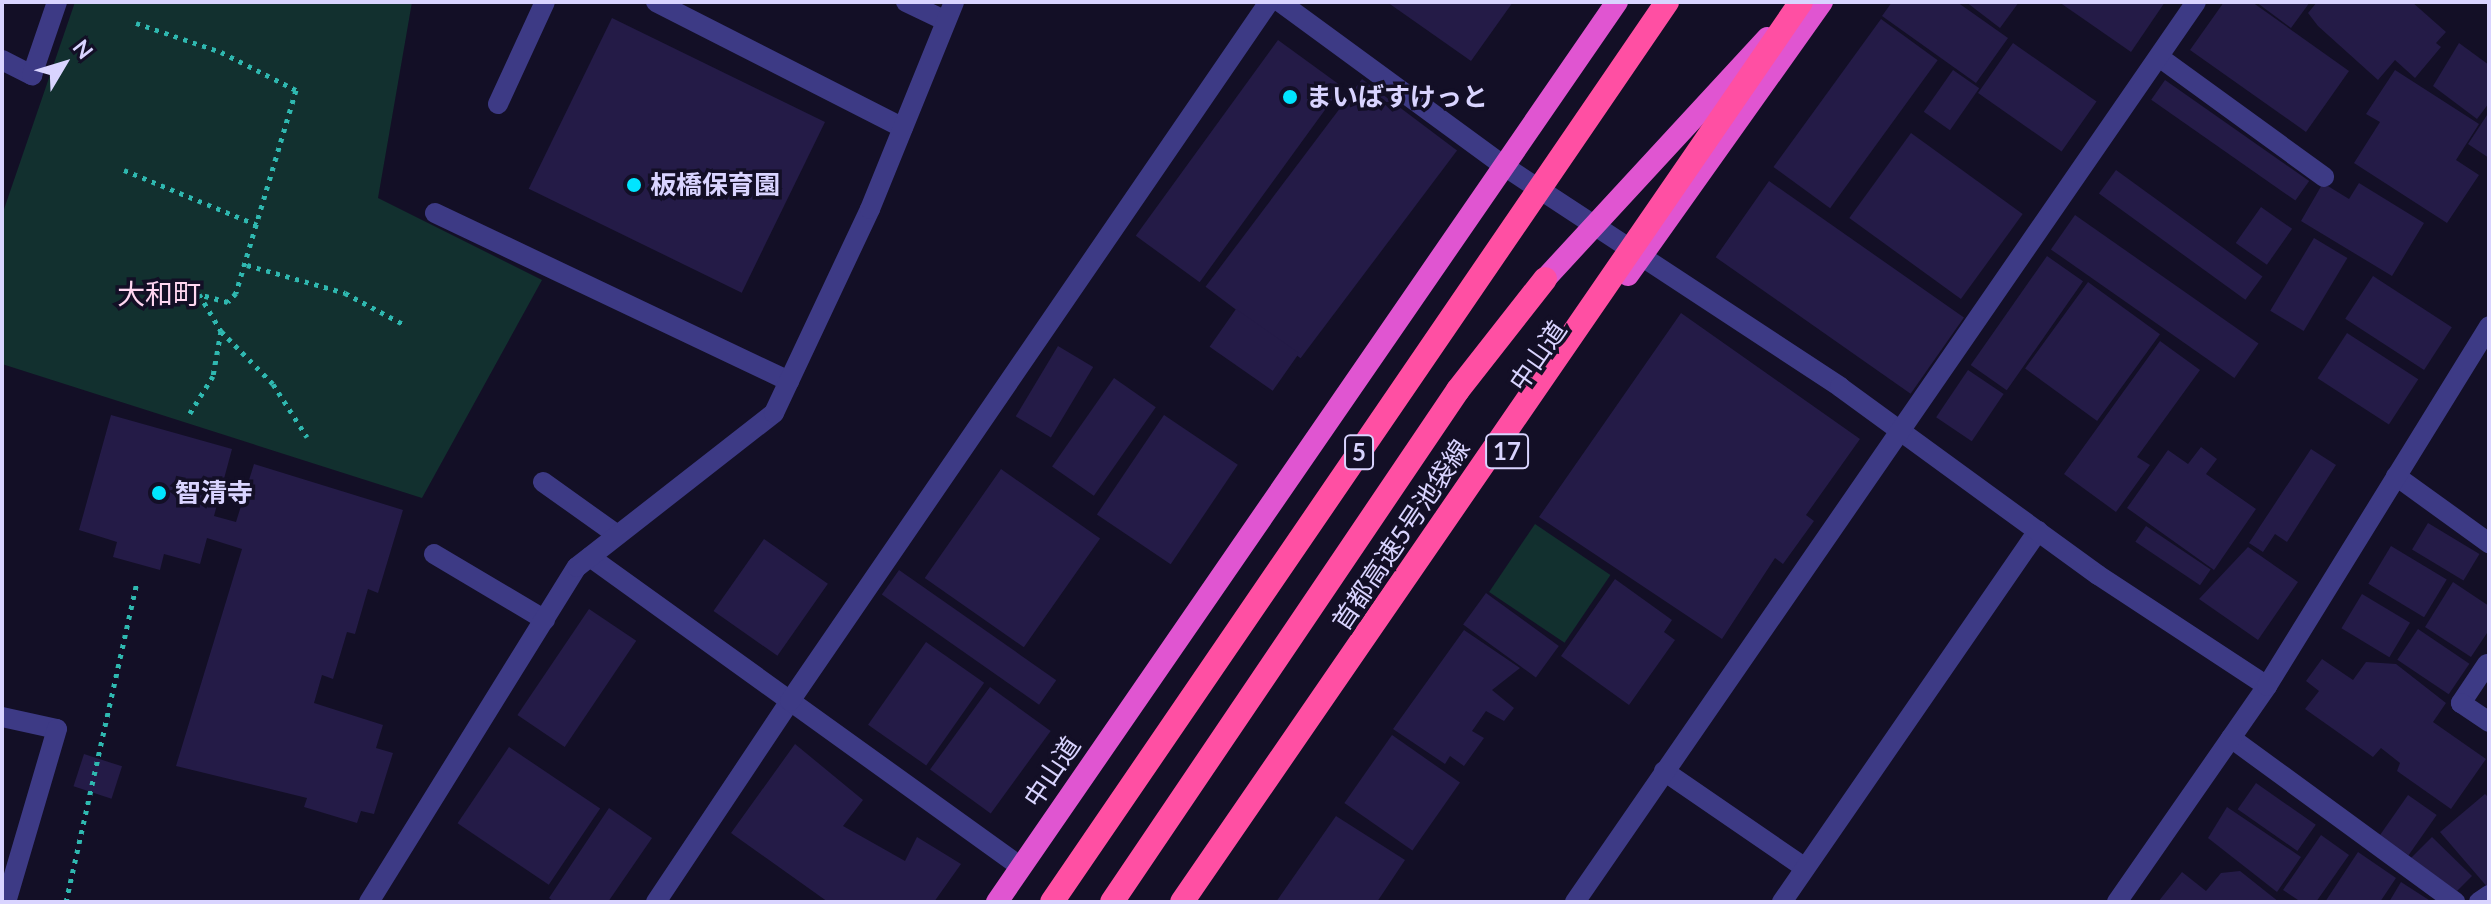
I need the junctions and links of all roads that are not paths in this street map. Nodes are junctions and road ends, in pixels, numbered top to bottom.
1 (57, 2) edge
2 (545, 2) edge
3 (656, 2) edge
4 (906, 2) edge
5 (1269, 2) edge
6 (1280, 2) edge
7 (1617, 2) edge
8 (1667, 2) edge
9 (1800, 2) edge
10 (1822, 2) edge
11 (2196, 2) edge
12 (950, 12) edge
13 (2159, 57) junction
14 (2, 60) edge
15 (498, 104) dead end
16 (903, 128) junction
17 (1501, 164) junction
18 (2324, 177) dead end
19 (435, 213) dead end
20 (1595, 224) junction
21 (1643, 254) junction
22 (1545, 279) joint
23 (2489, 326) edge
24 (789, 381) junction
25 (1901, 432) junction
26 (2396, 476) junction
27 (543, 482) dead end
28 (2038, 531) junction
29 (613, 532) junction
30 (2489, 543) edge
31 (434, 554) dead end
32 (590, 557) junction
33 (545, 620) junction
34 (2487, 664) edge
35 (2267, 686) junction
36 (790, 701) junction
37 (2, 717) edge
38 (2489, 722) edge
39 (2231, 738) junction
40 (1664, 771) junction
41 (1021, 867) junction
42 (1805, 868) junction
43 (2489, 895) edge
44 (6, 902) edge
45 (369, 902) edge
46 (656, 902) edge
47 (997, 902) edge
48 (1052, 902) edge
49 (1112, 902) edge
50 (1182, 902) edge
51 (1196, 902) edge
52 (1575, 902) edge
53 (1782, 902) edge
54 (2117, 902) edge
55 (2455, 902) edge
56 (2479, 902) edge

1 - 14 street
2 - 15 street
3 - 16 street
4 - 12 street
5 - 36 street
6 - 17 street
7 - 17 highway, 中山道
8 - 48 highway, 5, bridge
9 - 20 highway
9 - 50 highway, 首都高速5号池袋線, bridge
10 - 21 highway, 中山道 / 17
11 - 13 street
12 - 16 street
13 - 18 street
13 - 25 street
16 - 24 street
17 - 20 street
17 - 41 highway, 中山道
19 - 24 street
20 - 21 street
20 - 22 highway
21 - 25 street
21 - 51 highway, 中山道 / 17
22 - 49 highway
23 - 26 street
24 - 29 street
25 - 28 street
25 - 40 street
26 - 30 street
26 - 35 street
27 - 29 street
28 - 35 street
28 - 42 street
29 - 32 street
31 - 33 street
32 - 33 street
32 - 36 street
33 - 45 street
34 - 38 street
35 - 39 street
36 - 41 street
36 - 46 street
37 - 44 street
39 - 54 street
39 - 55 street
40 - 42 street
40 - 52 street
41 - 47 highway, 中山道
42 - 53 street
43 - 56 street

